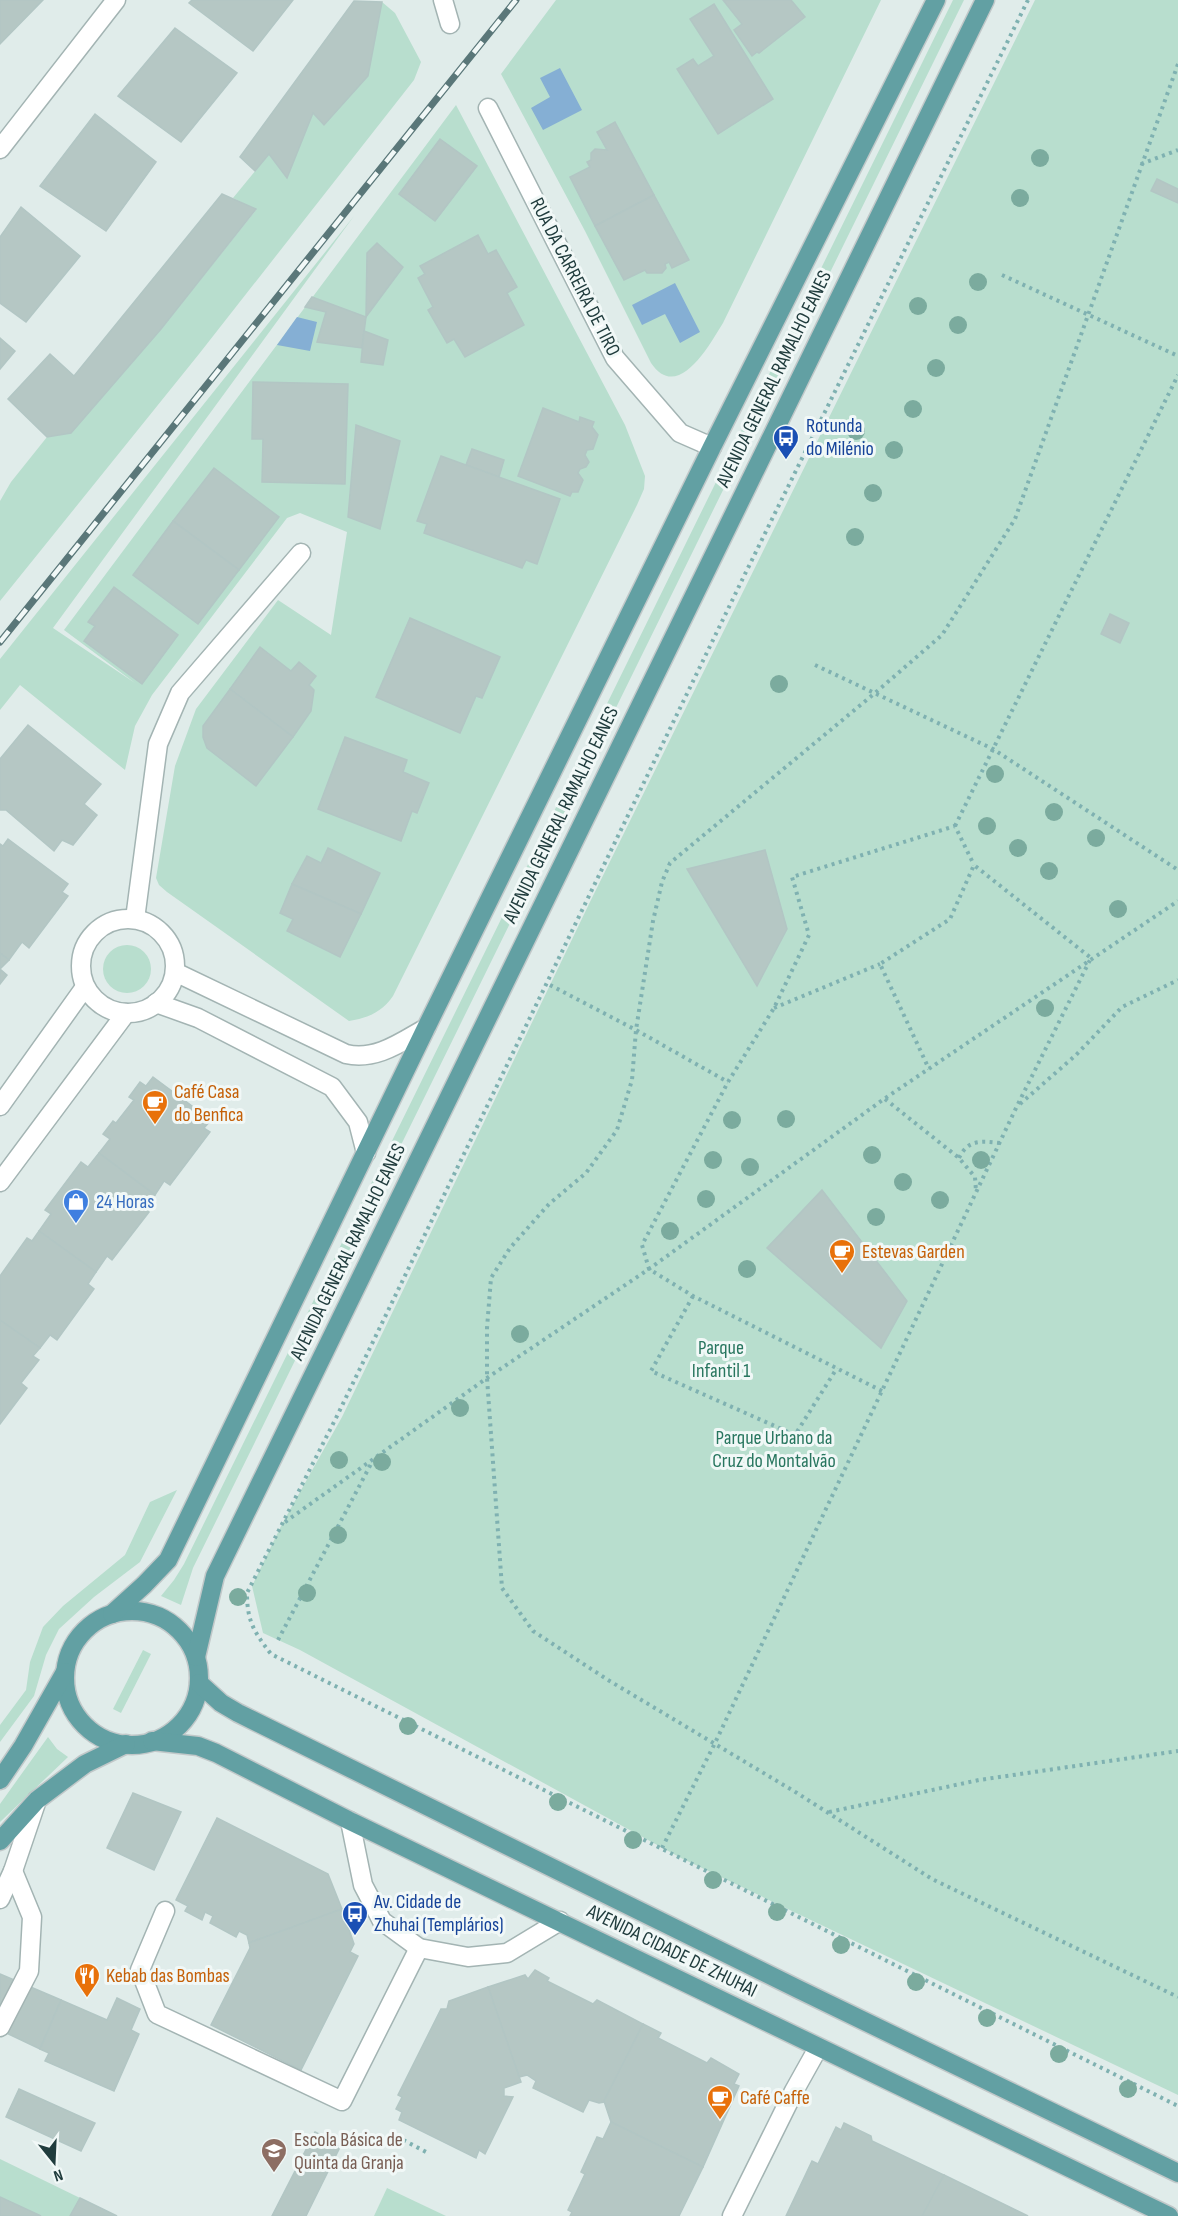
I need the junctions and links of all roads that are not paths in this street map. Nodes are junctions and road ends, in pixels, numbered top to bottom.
1 (116, 0) edge
2 (443, 0) edge
3 (936, 0) edge
4 (985, 0) edge
5 (450, 24) dead end
6 (488, 108) dead end
7 (0, 148) edge
8 (712, 447) junction
9 (301, 553) dead end
10 (135, 919) junction
11 (175, 972) junction
12 (85, 987) junction
13 (156, 1003) junction
14 (126, 1013) junction
15 (426, 1028) junction
16 (0, 1106) edge
17 (366, 1154) junction
18 (0, 1182) edge
19 (112, 1614) junction
20 (196, 1657) junction
21 (65, 1672) junction
22 (198, 1683) junction
23 (152, 1741) junction
24 (126, 1744) junction
25 (0, 1780) edge
26 (37, 1800) junction
27 (350, 1821) junction
28 (0, 1841) edge
29 (13, 1871) junction
30 (0, 1899) edge
31 (165, 1911) dead end
32 (560, 1921) junction
33 (419, 1948) junction
34 (0, 2027) edge
35 (818, 2048) junction
36 (1178, 2172) edge
37 (732, 2216) edge
38 (1169, 2216) edge

1 - 7 street
2 - 5 street
3 - 8 main road, AVENIDA GENERAL RAMALHO EANES
4 - 20 main road, AVENIDA GENERAL RAMALHO EANES
6 - 8 street, RUA DA CARREIRA DE TIRO
8 - 15 main road, AVENIDA GENERAL RAMALHO EANES
9 - 10 street
10 - 11 street
10 - 12 street
11 - 13 street
11 - 15 street
12 - 14 street
12 - 16 street
13 - 14 street
13 - 17 street
14 - 18 street
15 - 17 main road, AVENIDA GENERAL RAMALHO EANES
17 - 19 main road, AVENIDA GENERAL RAMALHO EANES
19 - 20 main road
19 - 21 main road
20 - 22 main road
21 - 24 main road
21 - 25 main road
22 - 23 main road
22 - 36 main road, AVENIDA CIDADE DE ZHUHAI
23 - 24 main road
23 - 27 main road, AVENIDA CIDADE DE ZHUHAI
24 - 26 main road
26 - 28 main road
26 - 29 street
27 - 32 main road, AVENIDA CIDADE DE ZHUHAI
27 - 33 street
29 - 30 street
29 - 34 street
31 - 33 street
32 - 33 street
32 - 35 main road, AVENIDA CIDADE DE ZHUHAI
35 - 37 street
35 - 38 main road, AVENIDA CIDADE DE ZHUHAI

